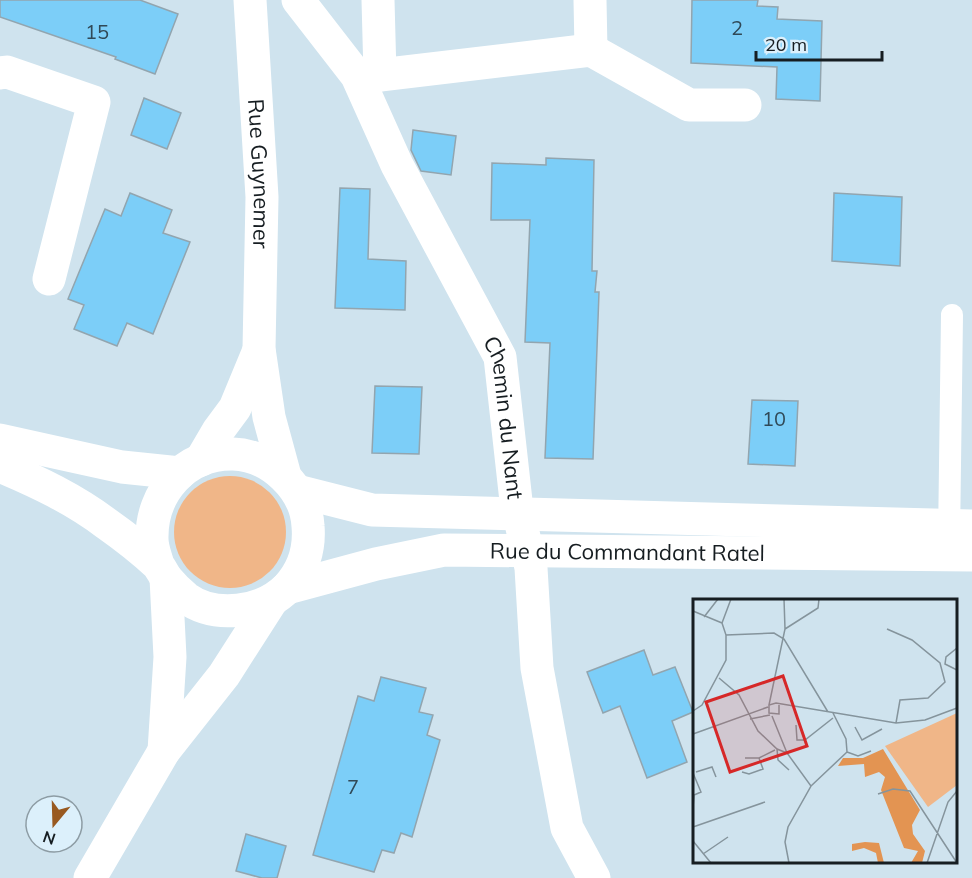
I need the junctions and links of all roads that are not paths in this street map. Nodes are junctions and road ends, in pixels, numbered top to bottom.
1 (250, 0) edge
2 (298, 0) edge
3 (378, 0) edge
4 (590, 0) edge
5 (591, 50) junction
6 (0, 73) edge
7 (368, 76) junction
8 (746, 105) dead end
9 (49, 279) dead end
10 (952, 315) dead end
11 (259, 349) junction
12 (0, 440) edge
13 (0, 466) edge
14 (191, 466) junction
15 (291, 484) junction
16 (519, 514) junction
17 (960, 540) edge
18 (527, 552) junction
19 (162, 572) junction
20 (280, 594) junction
21 (164, 751) junction
22 (90, 878) edge
23 (594, 878) edge

1 - 11 street, Rue Guynemer
2 - 7 street, Chemin du Nant
3 - 7 street
4 - 5 street
5 - 7 street
5 - 8 street
6 - 9 street
7 - 16 street, Chemin du Nant
10 - 17 lane
11 - 14 street, Rue Guynemer
11 - 15 street, Rue Guynemer
12 - 14 street
13 - 19 street
14 - 15 street
14 - 19 street
15 - 16 street, Rue du Commandant Ratel
15 - 20 street
16 - 17 street, Rue du Commandant Ratel
16 - 18 street, Chemin du Nant
17 - 18 street, Rue du Commandant Ratel
18 - 20 street, Rue du Commandant Ratel
18 - 23 street, Chemin du Nant
19 - 20 street
19 - 21 street
20 - 21 street
21 - 22 street

